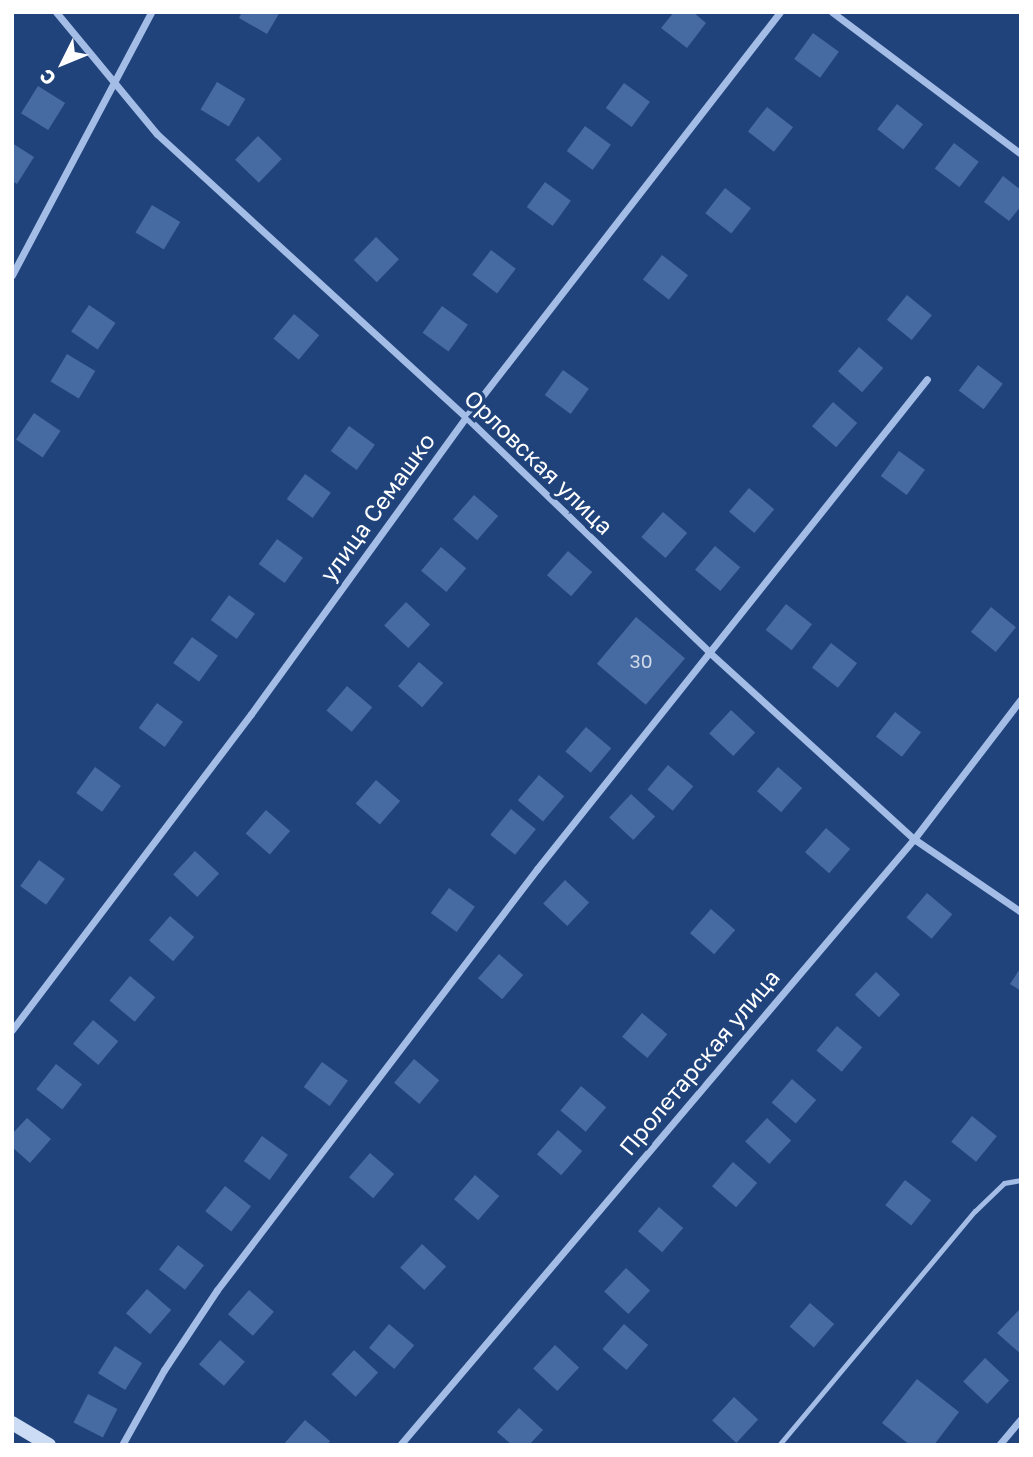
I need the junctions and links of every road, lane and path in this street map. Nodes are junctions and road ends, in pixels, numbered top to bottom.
1 (56, 12) edge
2 (151, 12) edge
3 (780, 12) edge
4 (832, 12) edge
5 (114, 83) junction
6 (1021, 154) edge
7 (12, 275) edge
8 (928, 379) dead end
9 (466, 418) junction
10 (709, 652) junction
11 (1021, 699) edge
12 (914, 839) junction
13 (1021, 912) edge
14 (12, 1030) edge
15 (1021, 1180) edge
16 (1021, 1419) edge
17 (12, 1423) edge
18 (49, 1445) edge
19 (122, 1445) edge
20 (400, 1445) edge
21 (779, 1445) edge
22 (999, 1445) edge

1 - 5 street, Орловская улица
2 - 5 street
3 - 9 street, улица Семашко
4 - 6 street
5 - 7 street
5 - 9 street, Орловская улица
8 - 10 street
9 - 10 street, Орловская улица
9 - 14 street, улица Семашко
10 - 12 street, Орловская улица
10 - 19 street
11 - 12 street, Пролетарская улица
12 - 13 street, Орловская улица
12 - 20 street, Пролетарская улица
15 - 21 lane
16 - 22 street
17 - 18 street

